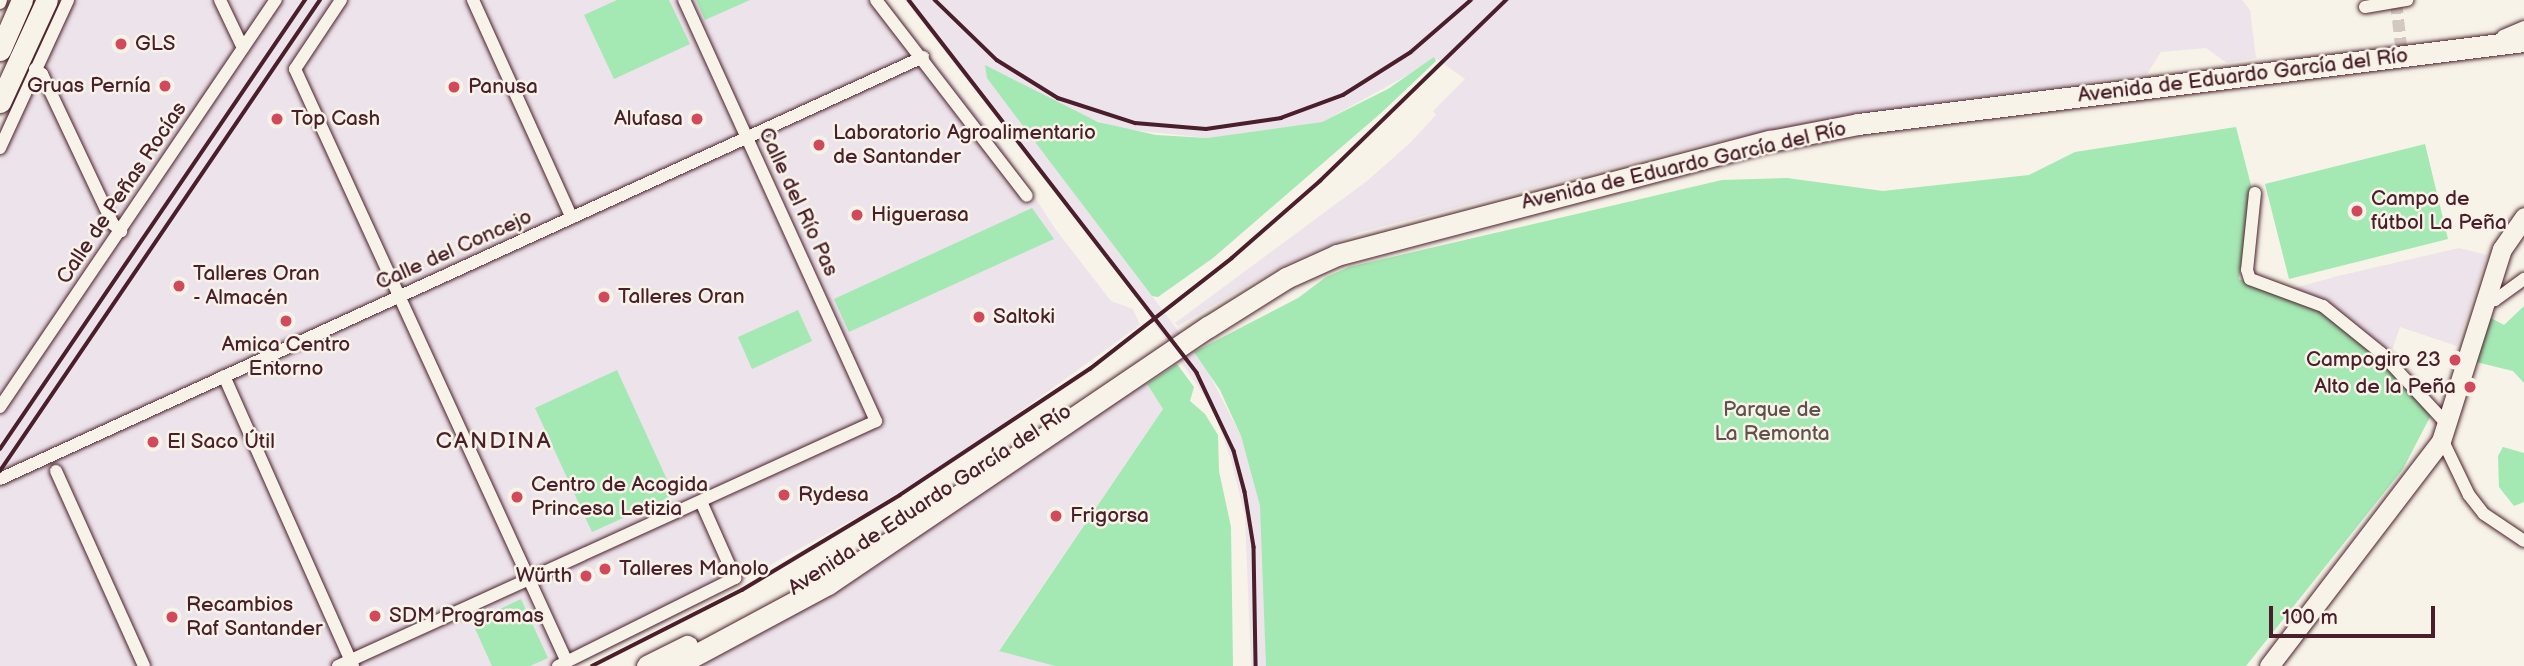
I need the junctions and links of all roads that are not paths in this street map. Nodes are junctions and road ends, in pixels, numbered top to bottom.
1 (22, 0) edge
2 (47, 0) edge
3 (68, 0) edge
4 (220, 0) edge
5 (276, 0) edge
6 (341, 0) edge
7 (473, 0) edge
8 (684, 0) edge
9 (876, 0) edge
10 (2407, 0) edge
11 (2365, 7) dead end
12 (2519, 34) edge
13 (243, 48) junction
14 (0, 50) edge
15 (923, 57) junction
16 (35, 69) junction
17 (0, 102) edge
18 (747, 137) junction
19 (0, 148) edge
20 (2255, 192) dead end
21 (1027, 196) dead end
22 (2524, 217) edge
23 (572, 218) junction
24 (121, 231) junction
25 (2524, 279) edge
26 (400, 296) junction
27 (2484, 302) junction
28 (1208, 327) junction
29 (224, 376) junction
30 (0, 407) edge
31 (2444, 431) junction
32 (55, 471) dead end
33 (0, 479) edge
34 (702, 504) junction
35 (2524, 541) edge
36 (529, 580) junction
37 (352, 663) edge
38 (562, 664) edge
39 (144, 666) edge
40 (338, 666) edge
41 (647, 666) edge
42 (675, 666) edge
43 (2269, 666) edge

1 - 14 highway
2 - 17 highway
3 - 16 street
4 - 13 street
5 - 13 street, Calle de Peñas Rocías
6 - 26 street
7 - 23 street
8 - 18 street, Calle del Río Pas
9 - 15 street
10 - 11 street
12 - 28 highway, Avenida de Eduardo García del Río
13 - 24 street, Calle de Peñas Rocías
15 - 18 street, Calle del Concejo
15 - 21 street
16 - 19 street
16 - 24 street
18 - 23 street, Calle del Concejo
18 - 34 street, Calle del Río Pas
20 - 31 street
22 - 27 main road
23 - 26 street, Calle del Concejo
24 - 30 street, Calle de Peñas Rocías
25 - 27 street
26 - 29 street, Calle del Concejo
26 - 36 street
27 - 31 main road
28 - 41 highway, Avenida de Eduardo García del Río
28 - 42 highway, Avenida de Eduardo García del Río
29 - 33 street, Calle del Concejo
29 - 37 street
31 - 35 street
31 - 43 main road
32 - 39 street
34 - 36 street
34 - 38 street
36 - 37 street
36 - 38 street
37 - 40 street

